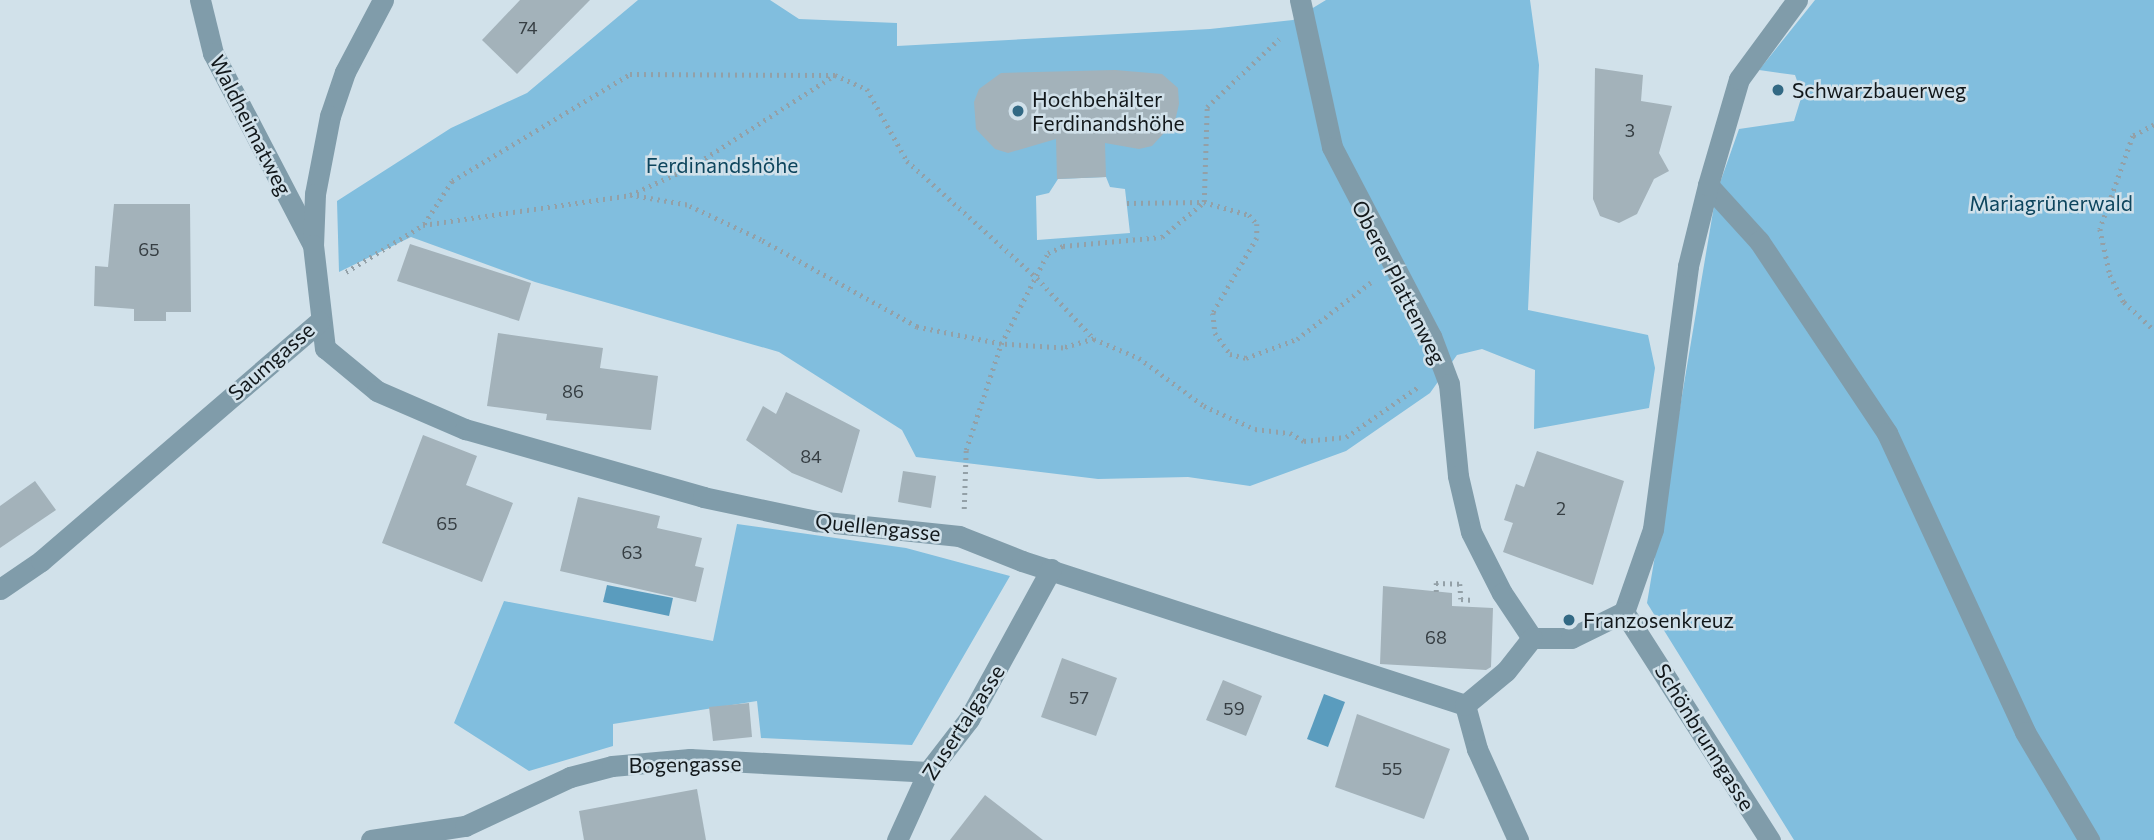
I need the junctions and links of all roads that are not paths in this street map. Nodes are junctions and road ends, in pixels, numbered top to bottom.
1 (200, 0) edge
2 (383, 0) edge
3 (1797, 0) edge
4 (1301, 10) edge
5 (1708, 185) junction
6 (313, 245) junction
7 (319, 322) junction
8 (1051, 569) junction
9 (0, 589) edge
10 (1624, 612) junction
11 (1532, 638) junction
12 (1465, 705) junction
13 (928, 772) junction
14 (371, 840) edge
15 (897, 840) edge
16 (1518, 840) edge
17 (1770, 840) edge
18 (2089, 840) edge

1 - 6 street, Waldheimatweg
2 - 6 street, Saumgasse
3 - 5 street
4 - 11 street, Oberer Plattenweg
5 - 10 street
5 - 18 street
6 - 7 street, Saumgasse
7 - 8 street, Quellengasse
7 - 9 street, Saumgasse
8 - 12 street, Quellengasse
8 - 13 street, Zusertalgasse
10 - 11 street
10 - 17 street, Schönbrunngasse
11 - 12 street
12 - 16 street
13 - 14 street, Bogengasse
13 - 15 street, Zusertalgasse

